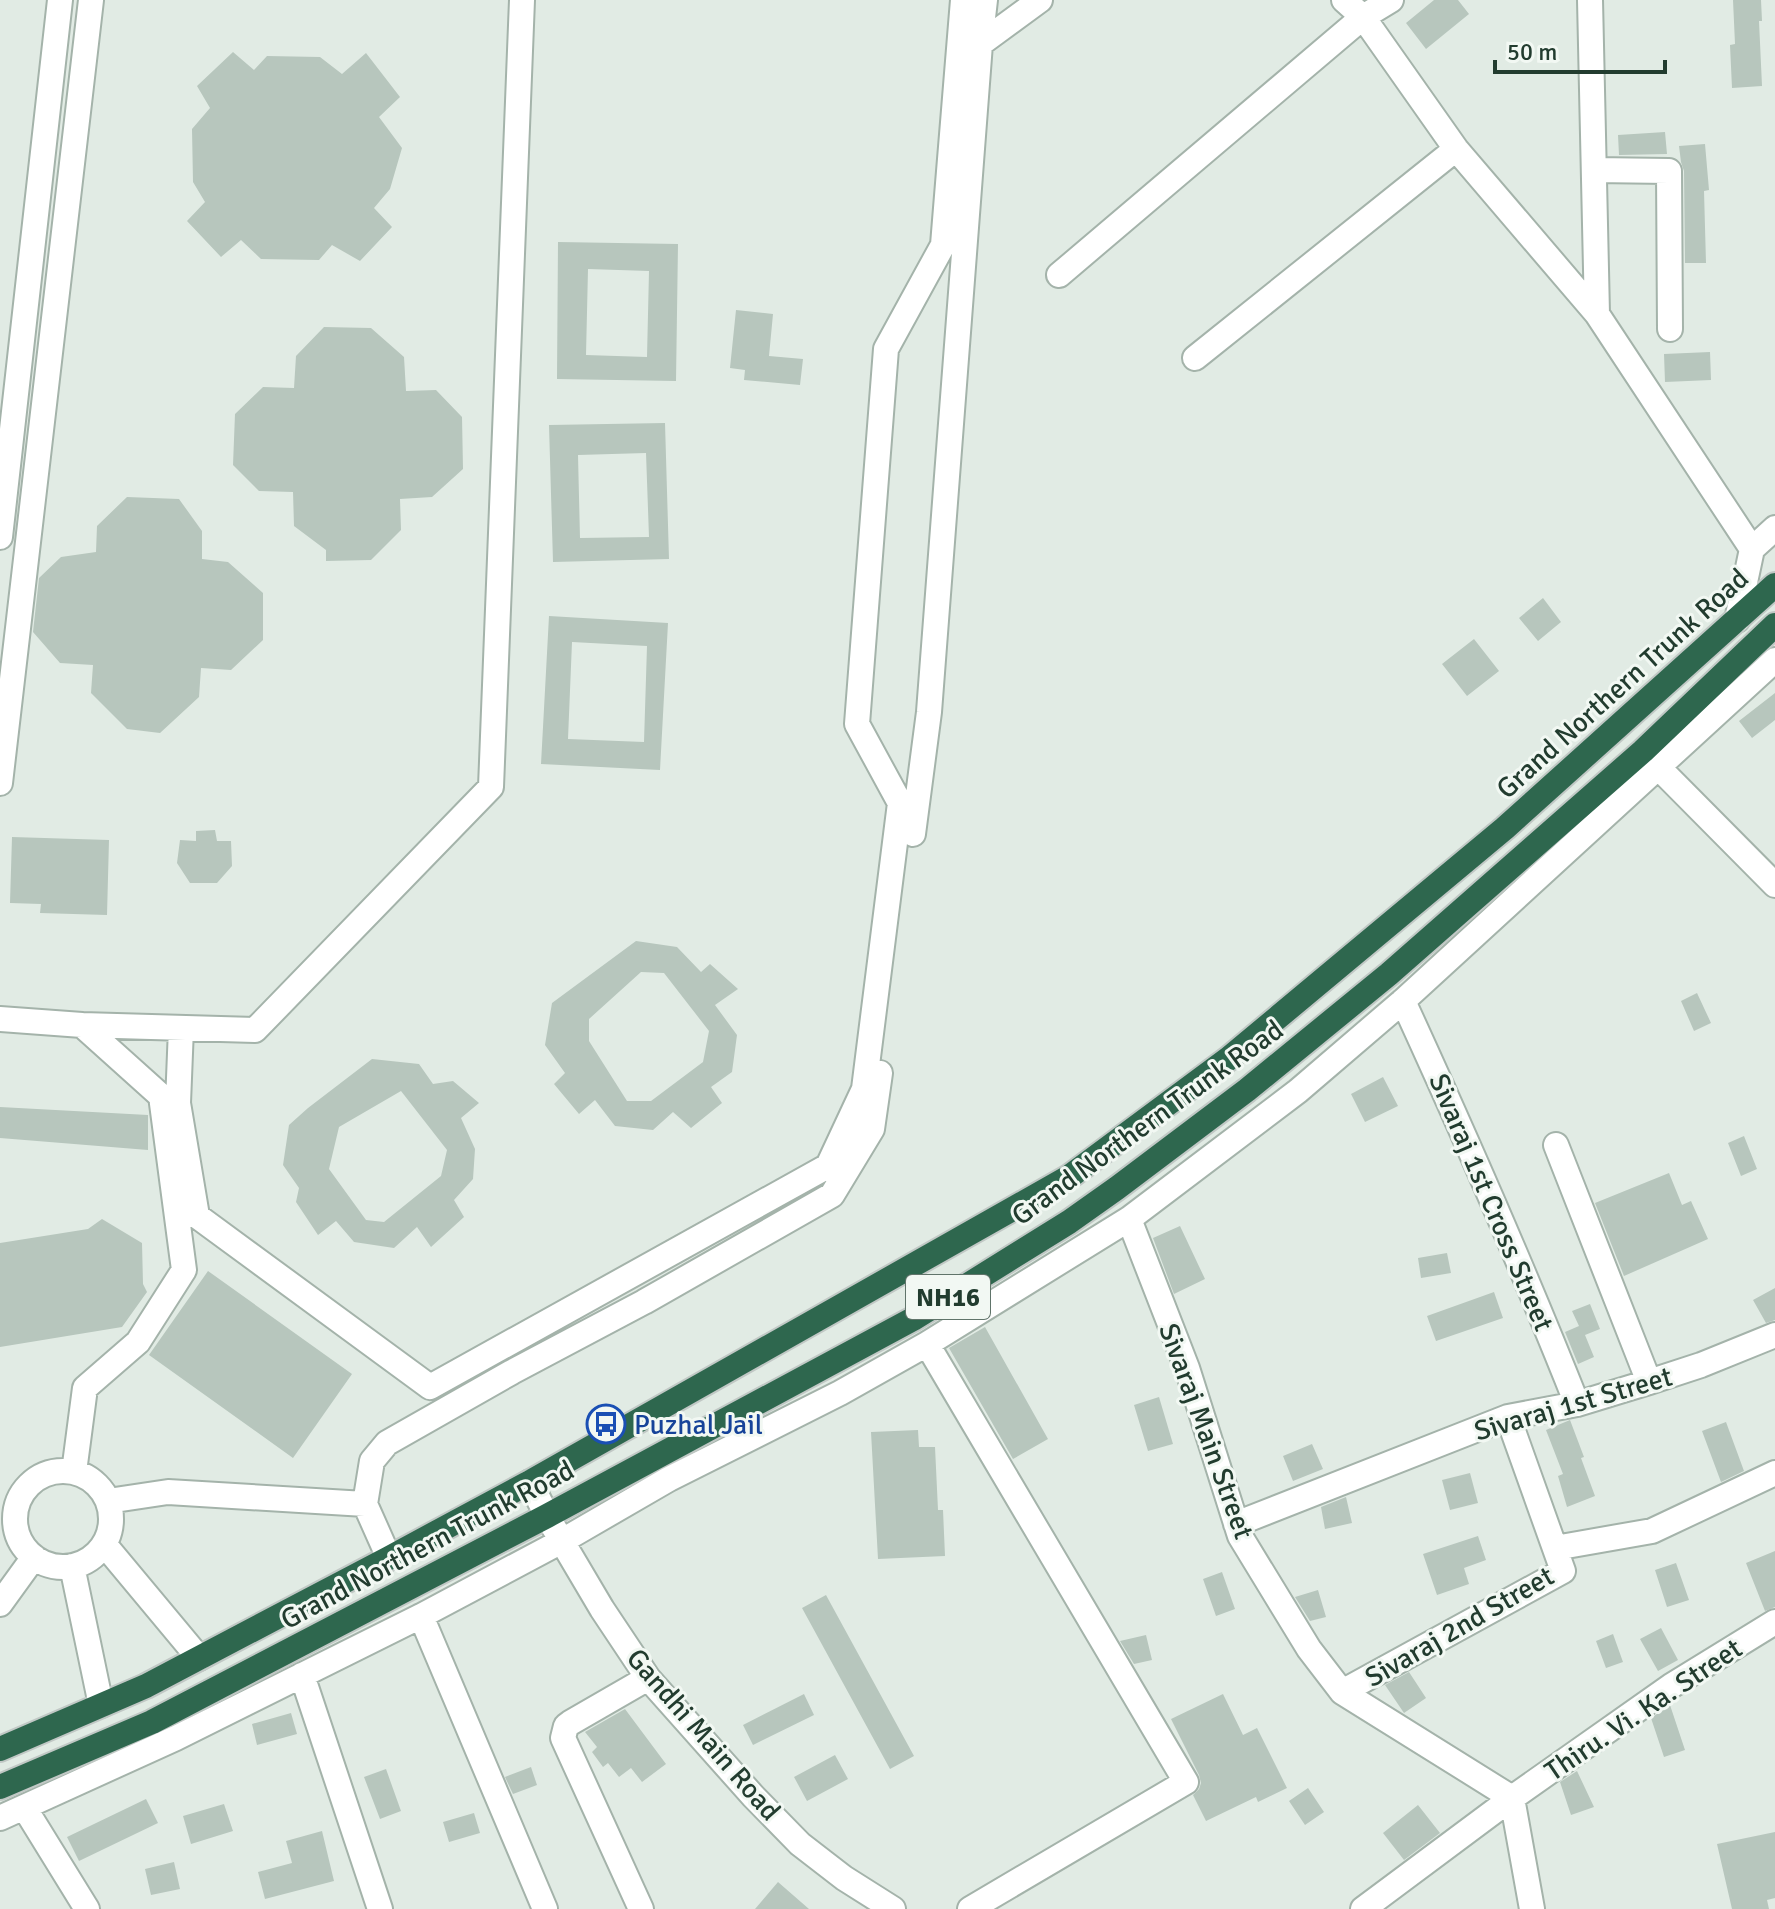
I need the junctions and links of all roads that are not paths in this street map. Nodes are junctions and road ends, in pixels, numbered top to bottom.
1 (60, 0) edge
2 (91, 0) edge
3 (522, 0) edge
4 (963, 0) edge
5 (985, 0) edge
6 (1040, 0) edge
7 (1344, 0) edge
8 (1391, 0) edge
9 (1590, 0) edge
10 (1363, 17) junction
11 (980, 44) junction
12 (1456, 149) junction
13 (1594, 170) junction
14 (1059, 275) dead end
15 (1597, 314) junction
16 (1670, 329) dead end
17 (1195, 358) dead end
18 (1775, 528) edge
19 (0, 537) edge
20 (1752, 549) junction
21 (1775, 585) edge
22 (1737, 620) junction
23 (1775, 625) edge
24 (1775, 660) edge
25 (1659, 768) junction
26 (0, 783) edge
27 (1775, 885) edge
28 (1403, 1001) junction
29 (0, 1019) edge
30 (82, 1025) junction
31 (181, 1028) junction
32 (1556, 1145) dead end
33 (1129, 1219) junction
34 (1775, 1335) edge
35 (927, 1344) junction
36 (1649, 1382) junction
37 (1577, 1404) junction
38 (1508, 1417) junction
39 (74, 1472) junction
40 (1775, 1473) edge
41 (530, 1482) junction
42 (108, 1501) junction
43 (365, 1504) junction
44 (547, 1516) junction
45 (1236, 1524) junction
46 (8, 1528) edge
47 (562, 1541) junction
48 (104, 1544) junction
49 (1555, 1548) junction
50 (34, 1557) junction
51 (389, 1558) junction
52 (72, 1566) junction
53 (0, 1604) edge
54 (421, 1616) junction
55 (1775, 1622) edge
56 (199, 1658) junction
57 (302, 1675) junction
58 (648, 1678) junction
59 (1342, 1692) junction
60 (101, 1705) junction
61 (0, 1749) edge
62 (0, 1787) edge
63 (1512, 1798) junction
64 (24, 1807) junction
65 (0, 1818) edge
66 (87, 1909) edge
67 (380, 1909) edge
68 (545, 1909) edge
69 (641, 1909) edge
70 (893, 1909) edge
71 (970, 1909) edge
72 (1363, 1909) edge
73 (1532, 1909) edge

1 - 19 street
2 - 26 street
3 - 31 street
4 - 31 street
5 - 11 street
6 - 11 street
7 - 10 street
8 - 10 street
9 - 13 street
10 - 12 street
10 - 14 street
11 - 43 street
12 - 15 street
12 - 17 street
13 - 15 street
13 - 16 street
15 - 20 street
18 - 20 street
20 - 22 street
21 - 22 highway, Grand Northern Trunk Road / NH16
22 - 41 highway, Grand Northern Trunk Road / NH16
23 - 44 highway, Grand Northern Trunk Road / NH16
24 - 25 street
25 - 27 street
25 - 28 street
28 - 33 street
28 - 37 street, Sivaraj 1st Cross Street
29 - 30 street
30 - 31 street
30 - 39 street
32 - 36 street
33 - 35 street
33 - 45 street, Sivaraj Main Street
34 - 36 street, Sivaraj 1st Street
35 - 47 street
35 - 71 street
36 - 37 street, Sivaraj 1st Street
37 - 38 street, Sivaraj 1st Street
38 - 45 street, Sivaraj 1st Street
38 - 49 street, Sivaraj 2nd Street
39 - 42 street
39 - 46 street
40 - 49 street
41 - 44 street, Gandhi Main Road
41 - 51 highway, Grand Northern Trunk Road / NH16
42 - 43 street
42 - 48 street
43 - 51 street
44 - 47 street, Gandhi Main Road
44 - 62 highway, Grand Northern Trunk Road / NH16
45 - 59 street, Sivaraj Main Street
46 - 50 street
47 - 54 street
47 - 58 street, Gandhi Main Road
48 - 52 street
48 - 56 street
49 - 59 street, Sivaraj 2nd Street
50 - 52 street
50 - 53 street
51 - 56 highway, Grand Northern Trunk Road / NH16
52 - 60 street
54 - 57 street
54 - 68 street
55 - 63 street, Thiru. Vi. Ka. Street
56 - 60 highway, Grand Northern Trunk Road / NH16
57 - 64 street
57 - 67 street
58 - 69 street
58 - 70 street, Gandhi Main Road
59 - 63 street, Sivaraj Main Street
60 - 61 highway, Grand Northern Trunk Road / NH16
63 - 72 street, Thiru. Vi. Ka. Street
63 - 73 street
64 - 65 street
64 - 66 street

